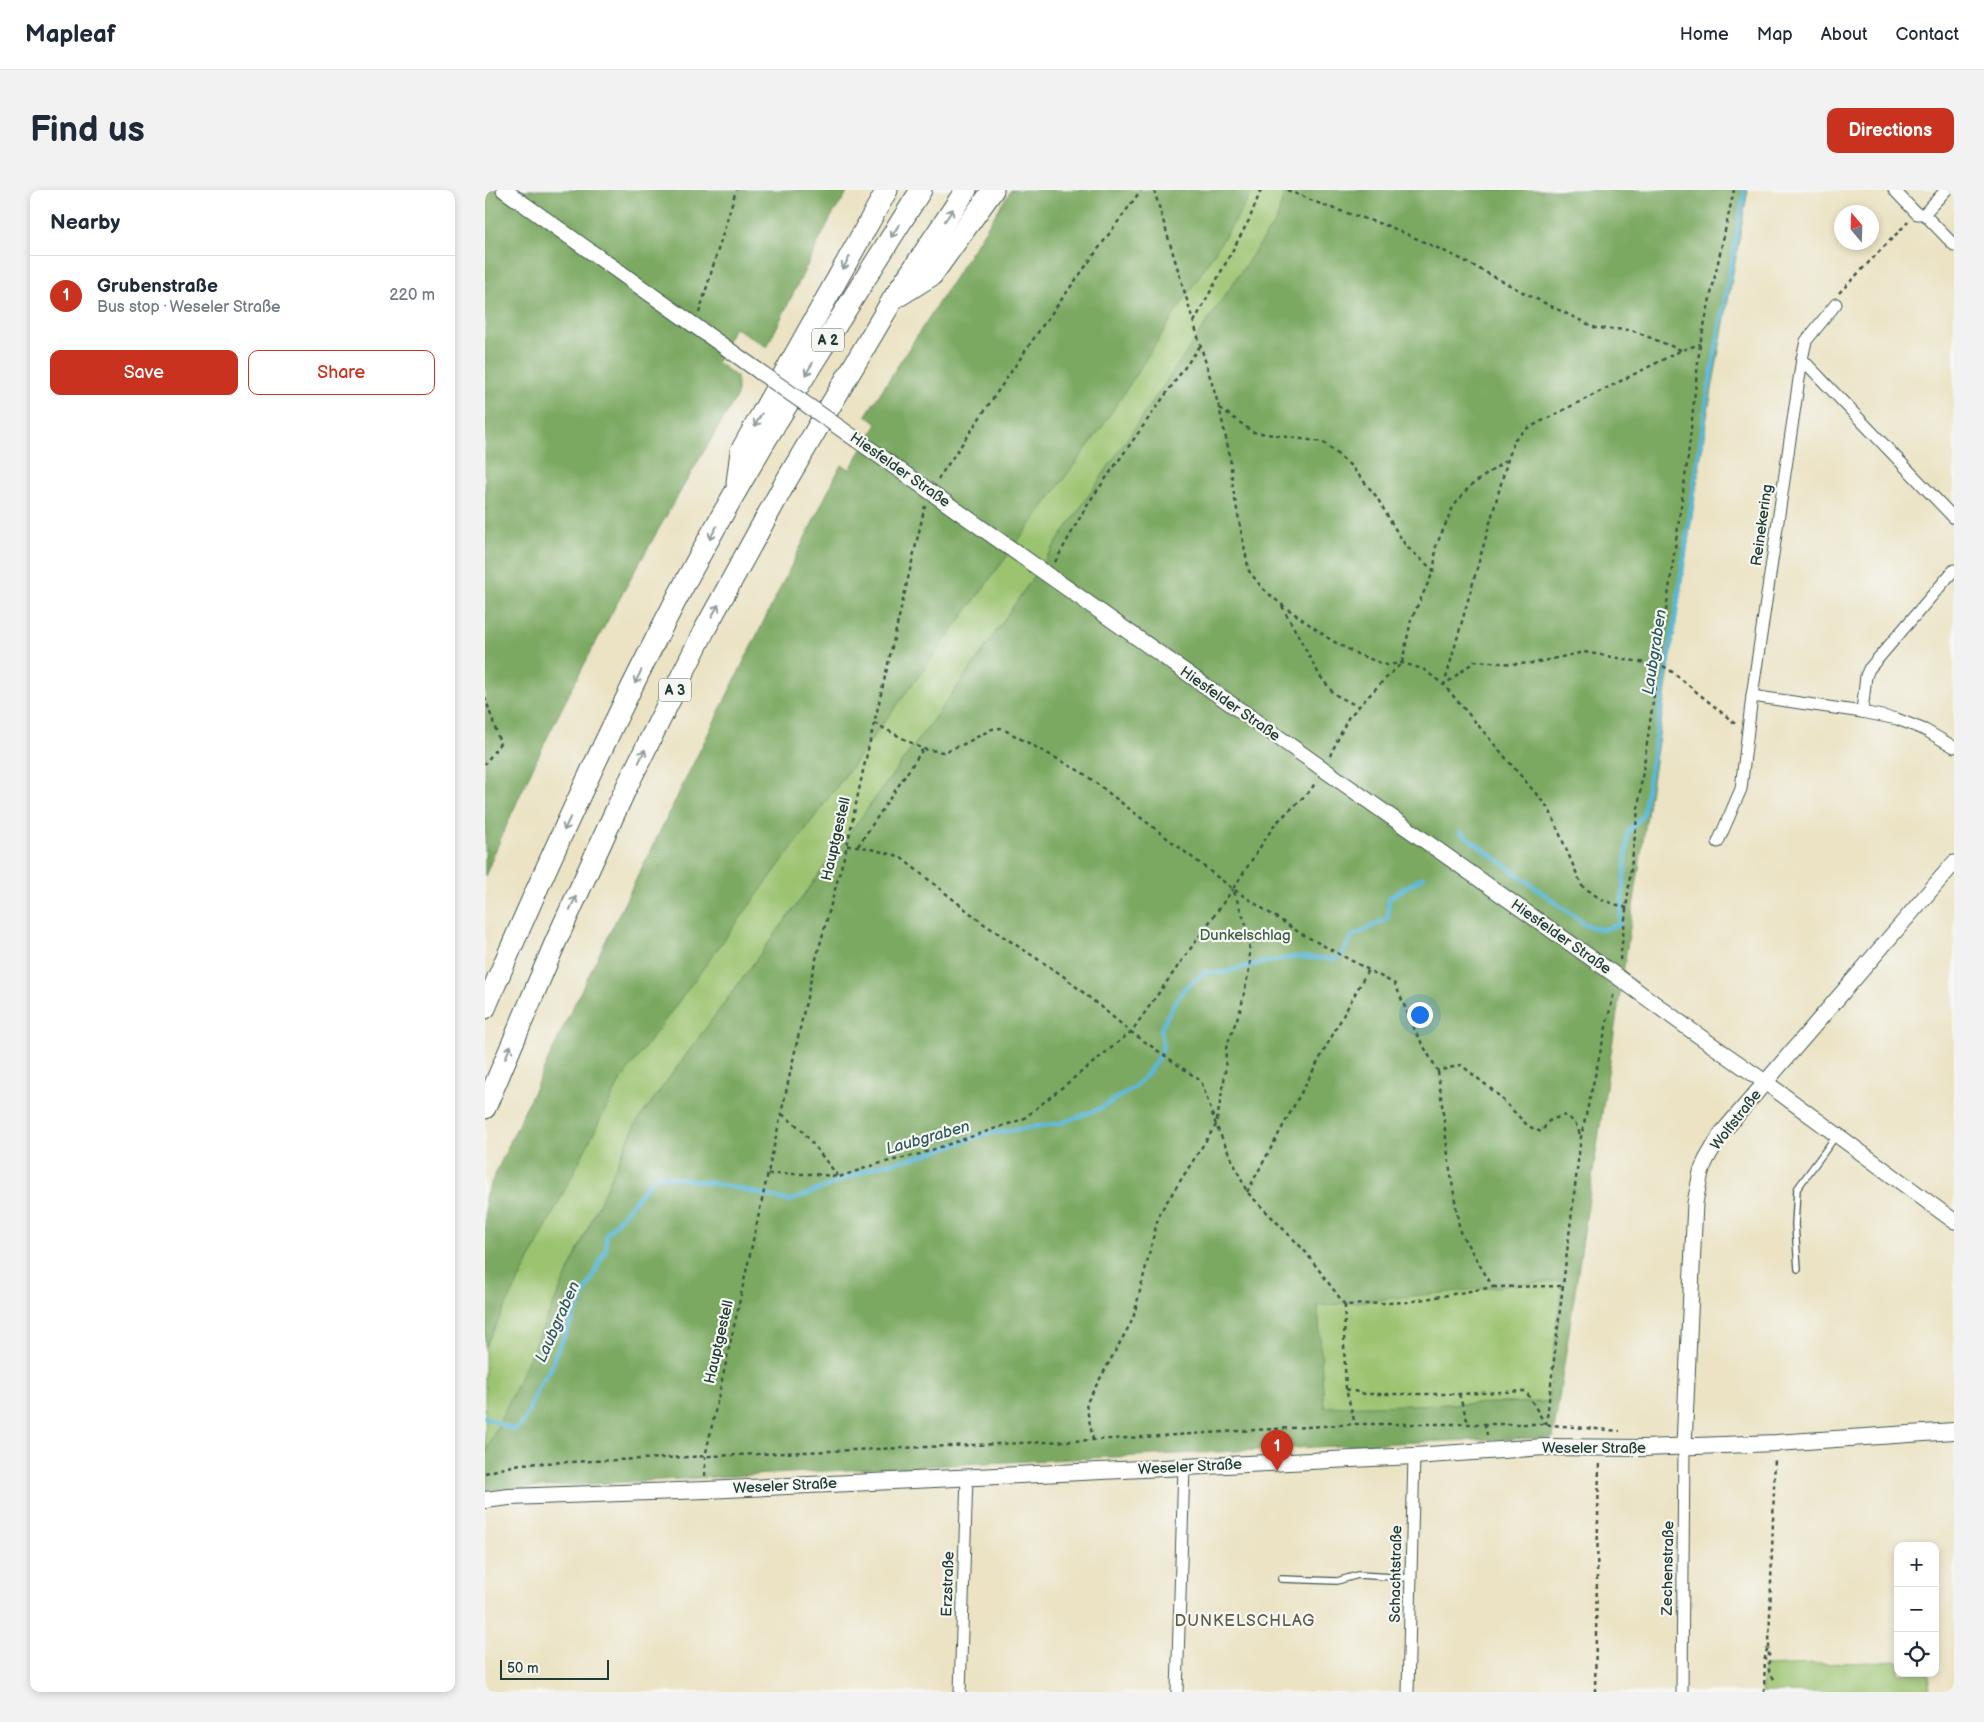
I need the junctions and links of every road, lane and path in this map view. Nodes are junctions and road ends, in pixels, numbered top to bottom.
1 (504, 190) edge
2 (736, 190) edge
3 (887, 190) edge
4 (921, 190) edge
5 (966, 190) edge
6 (984, 190) edge
7 (993, 190) edge
8 (1141, 190) edge
9 (1154, 190) edge
10 (1261, 190) edge
11 (1287, 190) edge
12 (1733, 190) edge
13 (1894, 190) edge
14 (1946, 190) edge
15 (1920, 214) junction
16 (1954, 245) edge
17 (949, 249) junction
18 (893, 299) junction
19 (1835, 304) joint
20 (1193, 323) junction
21 (694, 325) junction
22 (1701, 344) junction
23 (1200, 346) junction
24 (1682, 350) junction
25 (1802, 359) junction
26 (1219, 407) junction
27 (1508, 459) junction
28 (736, 490) junction
29 (931, 492) junction
30 (1954, 518) edge
31 (1434, 570) junction
32 (1954, 570) edge
33 (1048, 575) junction
34 (1281, 604) junction
35 (1402, 663) junction
36 (1658, 665) junction
37 (1443, 685) junction
38 (1752, 696) junction
39 (485, 697) edge
40 (1359, 707) junction
41 (1862, 712) junction
42 (874, 723) junction
43 (1748, 734) junction
44 (1954, 747) edge
45 (923, 749) junction
46 (485, 764) edge
47 (1324, 770) junction
48 (1718, 842) dead end
49 (847, 846) junction
50 (858, 846) junction
51 (1954, 862) edge
52 (1233, 889) junction
53 (1627, 908) junction
54 (1368, 970) junction
55 (1618, 977) junction
56 (485, 1008) edge
57 (1131, 1032) junction
58 (1438, 1071) junction
59 (1765, 1082) junction
60 (485, 1108) edge
61 (781, 1113) junction
62 (1215, 1125) junction
63 (1837, 1136) junction
64 (1581, 1138) junction
65 (768, 1174) junction
66 (839, 1177) junction
67 (1247, 1192) junction
68 (1954, 1221) edge
69 (1798, 1269) dead end
70 (1563, 1286) junction
71 (1493, 1287) junction
72 (1345, 1305) junction
73 (1346, 1389) junction
74 (1459, 1394) junction
75 (1355, 1424) junction
76 (1468, 1424) junction
77 (1546, 1425) junction
78 (1954, 1431) edge
79 (1093, 1440) junction
80 (1776, 1442) junction
81 (1684, 1445) junction
82 (1599, 1448) junction
83 (1413, 1456) junction
84 (705, 1457) junction
85 (1184, 1467) junction
86 (485, 1473) edge
87 (967, 1477) junction
88 (706, 1490) junction
89 (485, 1500) edge
90 (1411, 1578) junction
91 (1281, 1579) dead end
92 (1769, 1645) junction
93 (1774, 1679) dead end
94 (960, 1692) edge
95 (1177, 1692) edge
96 (1408, 1692) edge
97 (1595, 1692) edge
98 (1682, 1692) edge
99 (1764, 1692) edge

1 - 21 street, Hiesfelder Straße
2 - 21 path
3 -> 28 highway, A 3
4 -> 28 highway, A 2
18 -> 5 highway
6 - 17 highway
7 - 17 highway
8 - 29 path, Hauptgestell
9 - 20 path
10 - 20 path
11 - 24 path
12 - 22 path
13 - 15 street
14 - 15 street
15 - 16 street
15 - 19 path
17 - 18 highway
60 -> 18 highway, A 3
19 - 25 street, Reinekering
20 - 23 path
21 - 29 street, Hiesfelder Straße, bridge
22 - 24 path
22 - 36 path
23 - 26 path
23 - 33 path
24 - 27 path
25 - 30 street
25 - 38 street, Reinekering
26 - 31 path
26 - 34 path
27 - 31 path
27 - 37 path
28 -> 56 highway, A 3
29 - 33 street, Hiesfelder Straße
29 - 42 path, Hauptgestell
31 - 35 path
32 - 41 street
33 - 47 street, Hiesfelder Straße
34 - 35 path
34 - 40 path
35 - 37 path
35 - 40 path
36 - 37 path
36 - 43 path
36 - 53 path
37 - 53 path
38 - 41 street
38 - 43 street, Reinekering
39 - 46 path
40 - 47 path
41 - 44 street
42 - 45 path
42 - 49 path, Hauptgestell
43 - 48 street, Reinekering
45 - 50 path
45 - 52 path
47 - 52 path
47 - 55 street, Hiesfelder Straße
49 - 50 path
49 - 61 path, Hauptgestell
50 - 57 path
51 - 59 street, Wolfstraße
52 - 54 path
52 - 57 path
52 - 62 path
53 - 55 path
54 - 58 path
54 - 67 path
55 - 59 street, Hiesfelder Straße
55 - 64 path
57 - 62 path
57 - 66 path
58 - 64 path
58 - 71 path
59 - 63 street, Hiesfelder Straße
59 - 81 street, Wolfstraße
61 - 65 path, Hauptgestell
61 - 66 path
62 - 67 path
62 - 79 path
63 - 68 street, Hiesfelder Straße
63 - 69 lane
64 - 70 path
65 - 66 path
65 - 84 path, Hauptgestell
67 - 72 path
70 - 71 path
70 - 77 path
71 - 72 path
72 - 73 path
73 - 74 path
73 - 75 path
74 - 76 path
74 - 77 path
75 - 76 path
75 - 79 path
76 - 77 path
78 - 80 main road, Weseler Straße
79 - 84 path
80 - 81 main road, Weseler Straße
80 - 92 path
81 - 82 main road, Weseler Straße
81 - 98 street, Zechenstraße
82 - 83 main road, Weseler Straße
82 - 97 path
83 - 85 main road, Weseler Straße
83 - 90 street, Schachtstraße
84 - 86 path
84 - 88 path, Hauptgestell
85 - 87 main road, Weseler Straße
85 - 95 street
87 - 88 main road, Weseler Straße
87 - 94 street, Erzstraße
88 - 89 main road, Weseler Straße
90 - 91 lane
90 - 96 street, Schachtstraße
92 - 93 path
92 - 99 path

